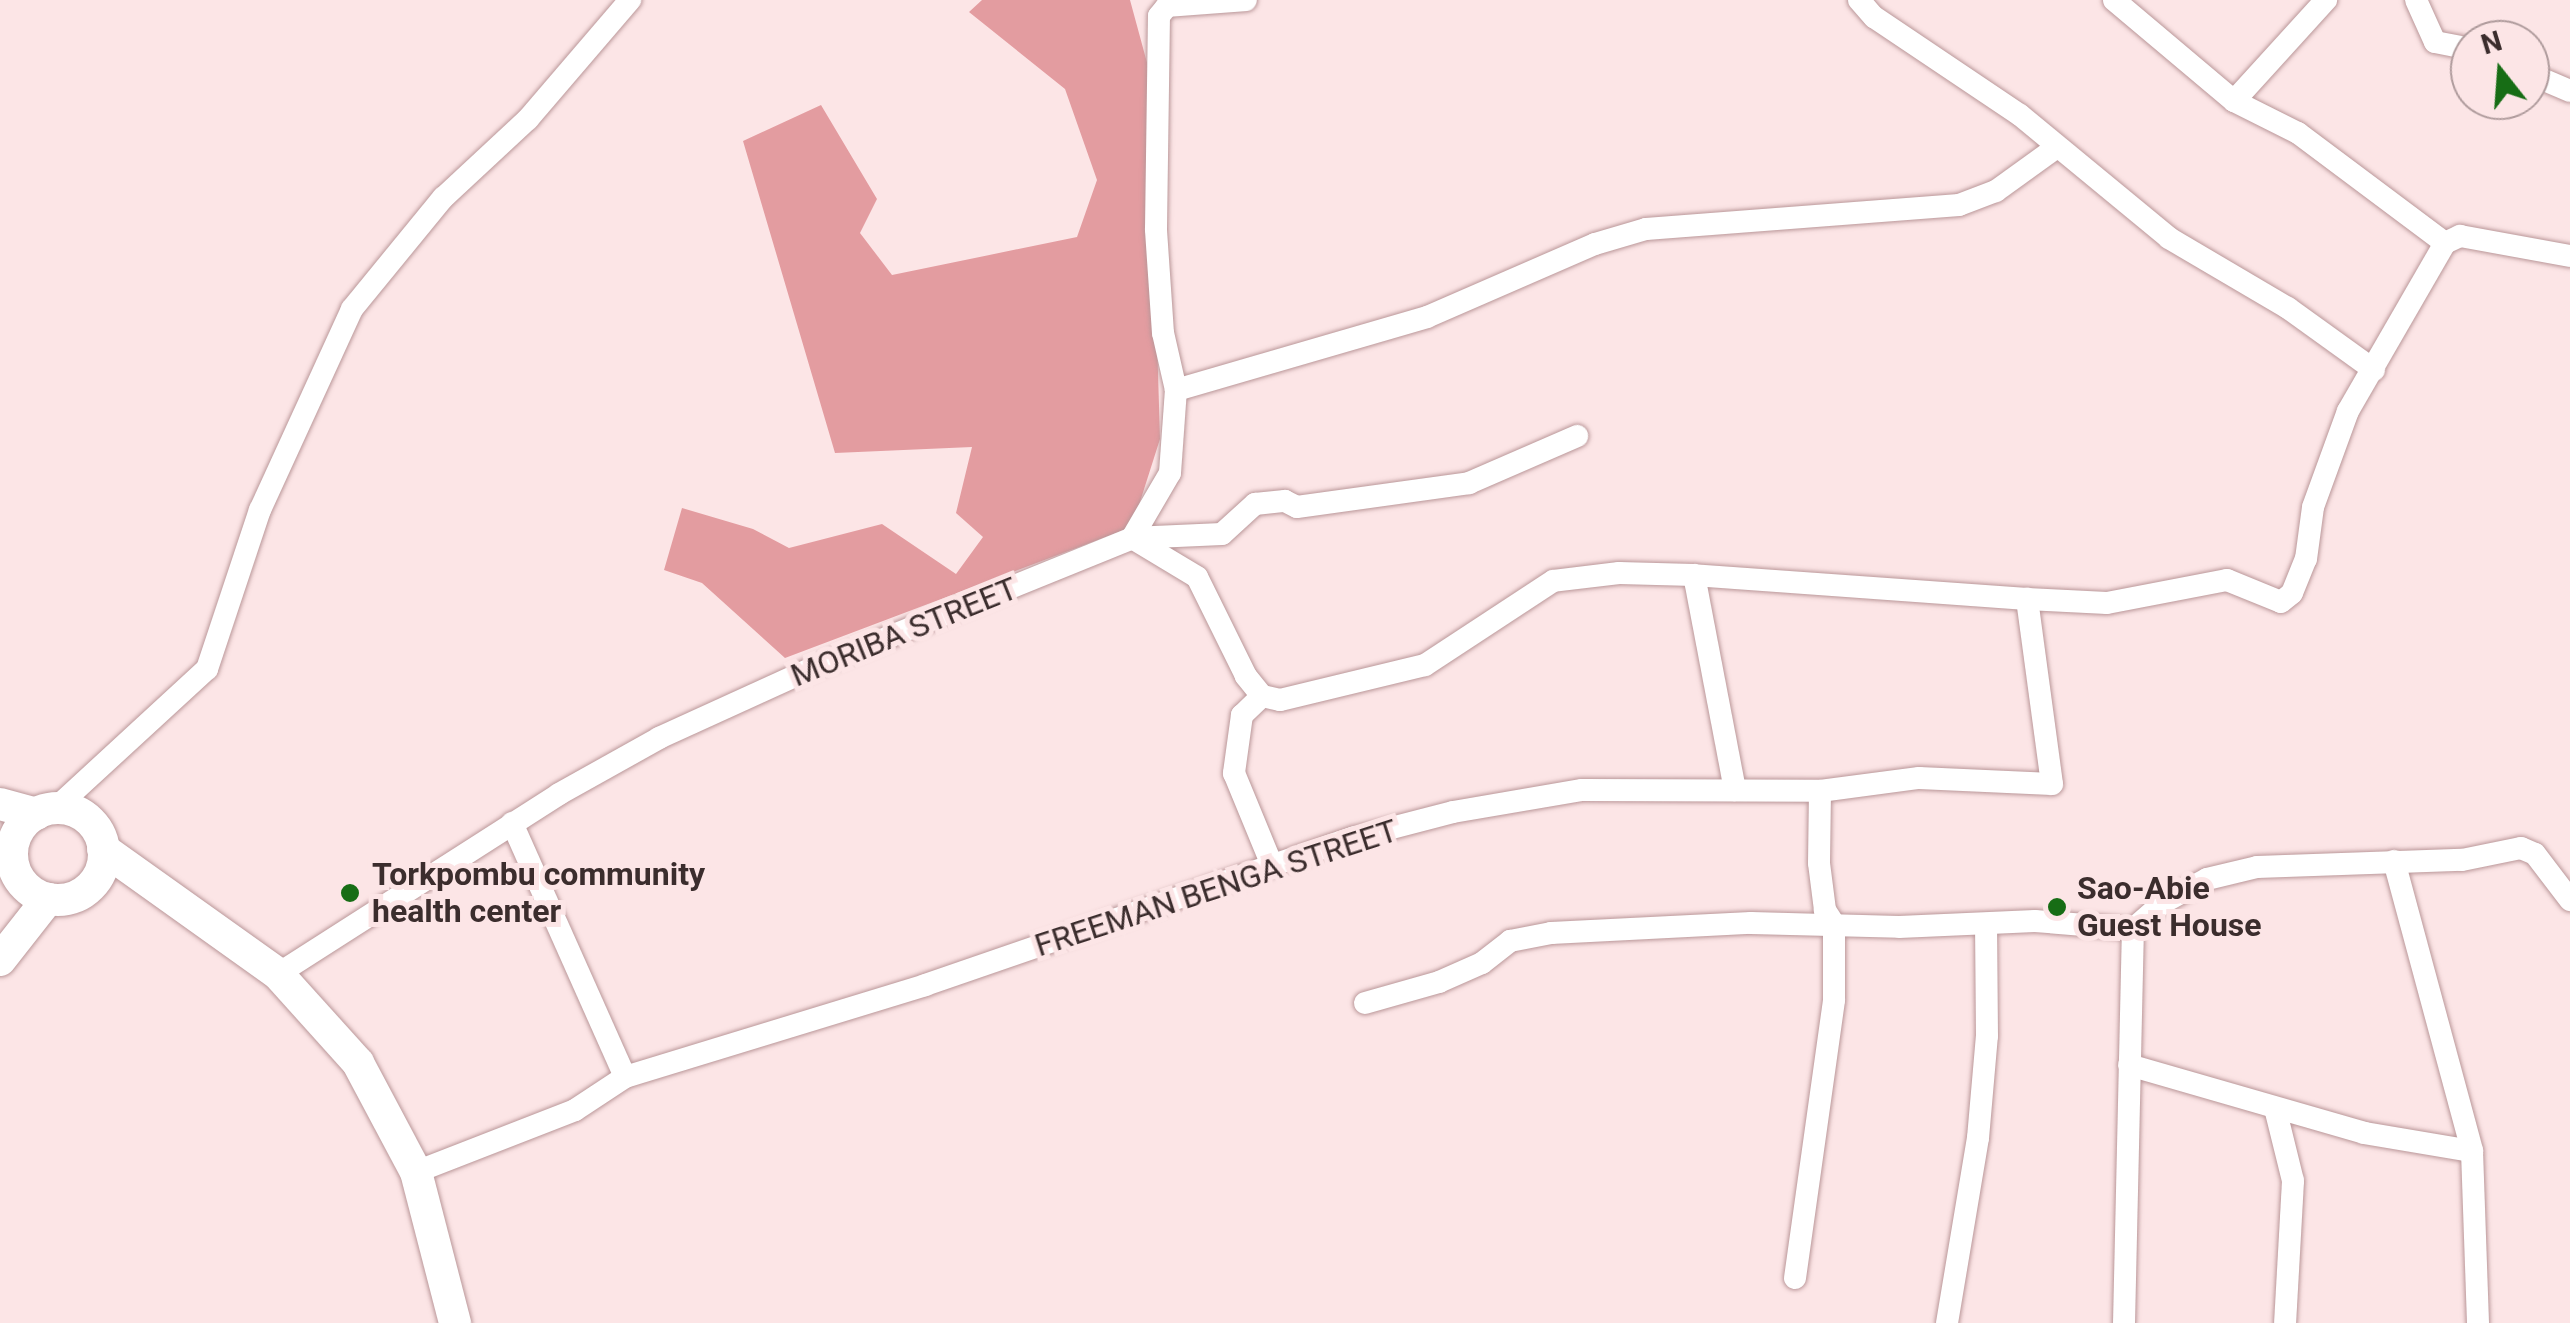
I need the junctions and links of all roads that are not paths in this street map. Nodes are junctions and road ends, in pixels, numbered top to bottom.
1 (630, 0) edge
2 (1246, 0) edge
3 (1859, 0) edge
4 (2114, 0) edge
5 (2326, 0) edge
6 (2416, 0) edge
7 (2450, 45) edge
8 (2234, 101) junction
9 (2057, 147) junction
10 (2445, 243) junction
11 (2566, 249) edge
12 (2374, 370) junction
13 (1176, 390) junction
14 (1577, 436) dead end
15 (1132, 538) junction
16 (1694, 576) junction
17 (2027, 599) junction
18 (1262, 696) junction
19 (1735, 790) junction
20 (1820, 791) junction
21 (0, 804) edge
22 (48, 809) junction
23 (512, 823) junction
24 (7, 836) edge
25 (103, 849) junction
26 (2394, 861) junction
27 (1272, 865) junction
28 (93, 884) junction
29 (37, 894) junction
30 (165, 899) junction
31 (2570, 900) edge
32 (1834, 924) junction
33 (1986, 924) junction
34 (2133, 929) junction
35 (0, 945) edge
36 (0, 960) edge
37 (278, 974) junction
38 (1365, 1004) dead end
39 (2129, 1065) junction
40 (625, 1076) junction
41 (2276, 1108) junction
42 (2472, 1150) junction
43 (416, 1172) junction
44 (1795, 1278) dead end
45 (455, 1323) edge
46 (1948, 1323) edge
47 (2124, 1323) edge
48 (2285, 1323) edge
49 (2478, 1323) edge

1 - 22 street
2 - 13 street
3 - 9 street
4 - 8 street
5 - 8 street
6 - 7 street
8 - 10 street
9 - 12 street
9 - 13 street
10 - 11 street
10 - 12 street
12 - 17 street
13 - 15 street
14 - 15 street, MORIBA STREET
15 - 18 street
15 - 23 street, MORIBA STREET
16 - 17 street
16 - 18 street
16 - 19 street
17 - 20 street, FREEMAN BENGA STREET
18 - 27 street
19 - 20 street, FREEMAN BENGA STREET
19 - 27 street, FREEMAN BENGA STREET
20 - 32 street
21 - 22 highway
22 - 24 highway
22 - 25 highway
23 - 37 street, MORIBA STREET
23 - 40 street
24 - 29 highway
25 - 28 highway
25 - 30 highway
26 - 31 street
26 - 34 street
26 - 42 street
27 - 40 street, FREEMAN BENGA STREET
28 - 29 highway
28 - 30 highway
29 - 35 highway
29 - 36 highway
30 - 37 highway
32 - 33 street
32 - 38 street
32 - 44 street
33 - 34 street
33 - 46 street
34 - 39 street
37 - 43 highway
39 - 41 street
39 - 47 street
40 - 43 street, FREEMAN BENGA STREET
41 - 42 street
41 - 48 street
42 - 49 street
43 - 45 highway

